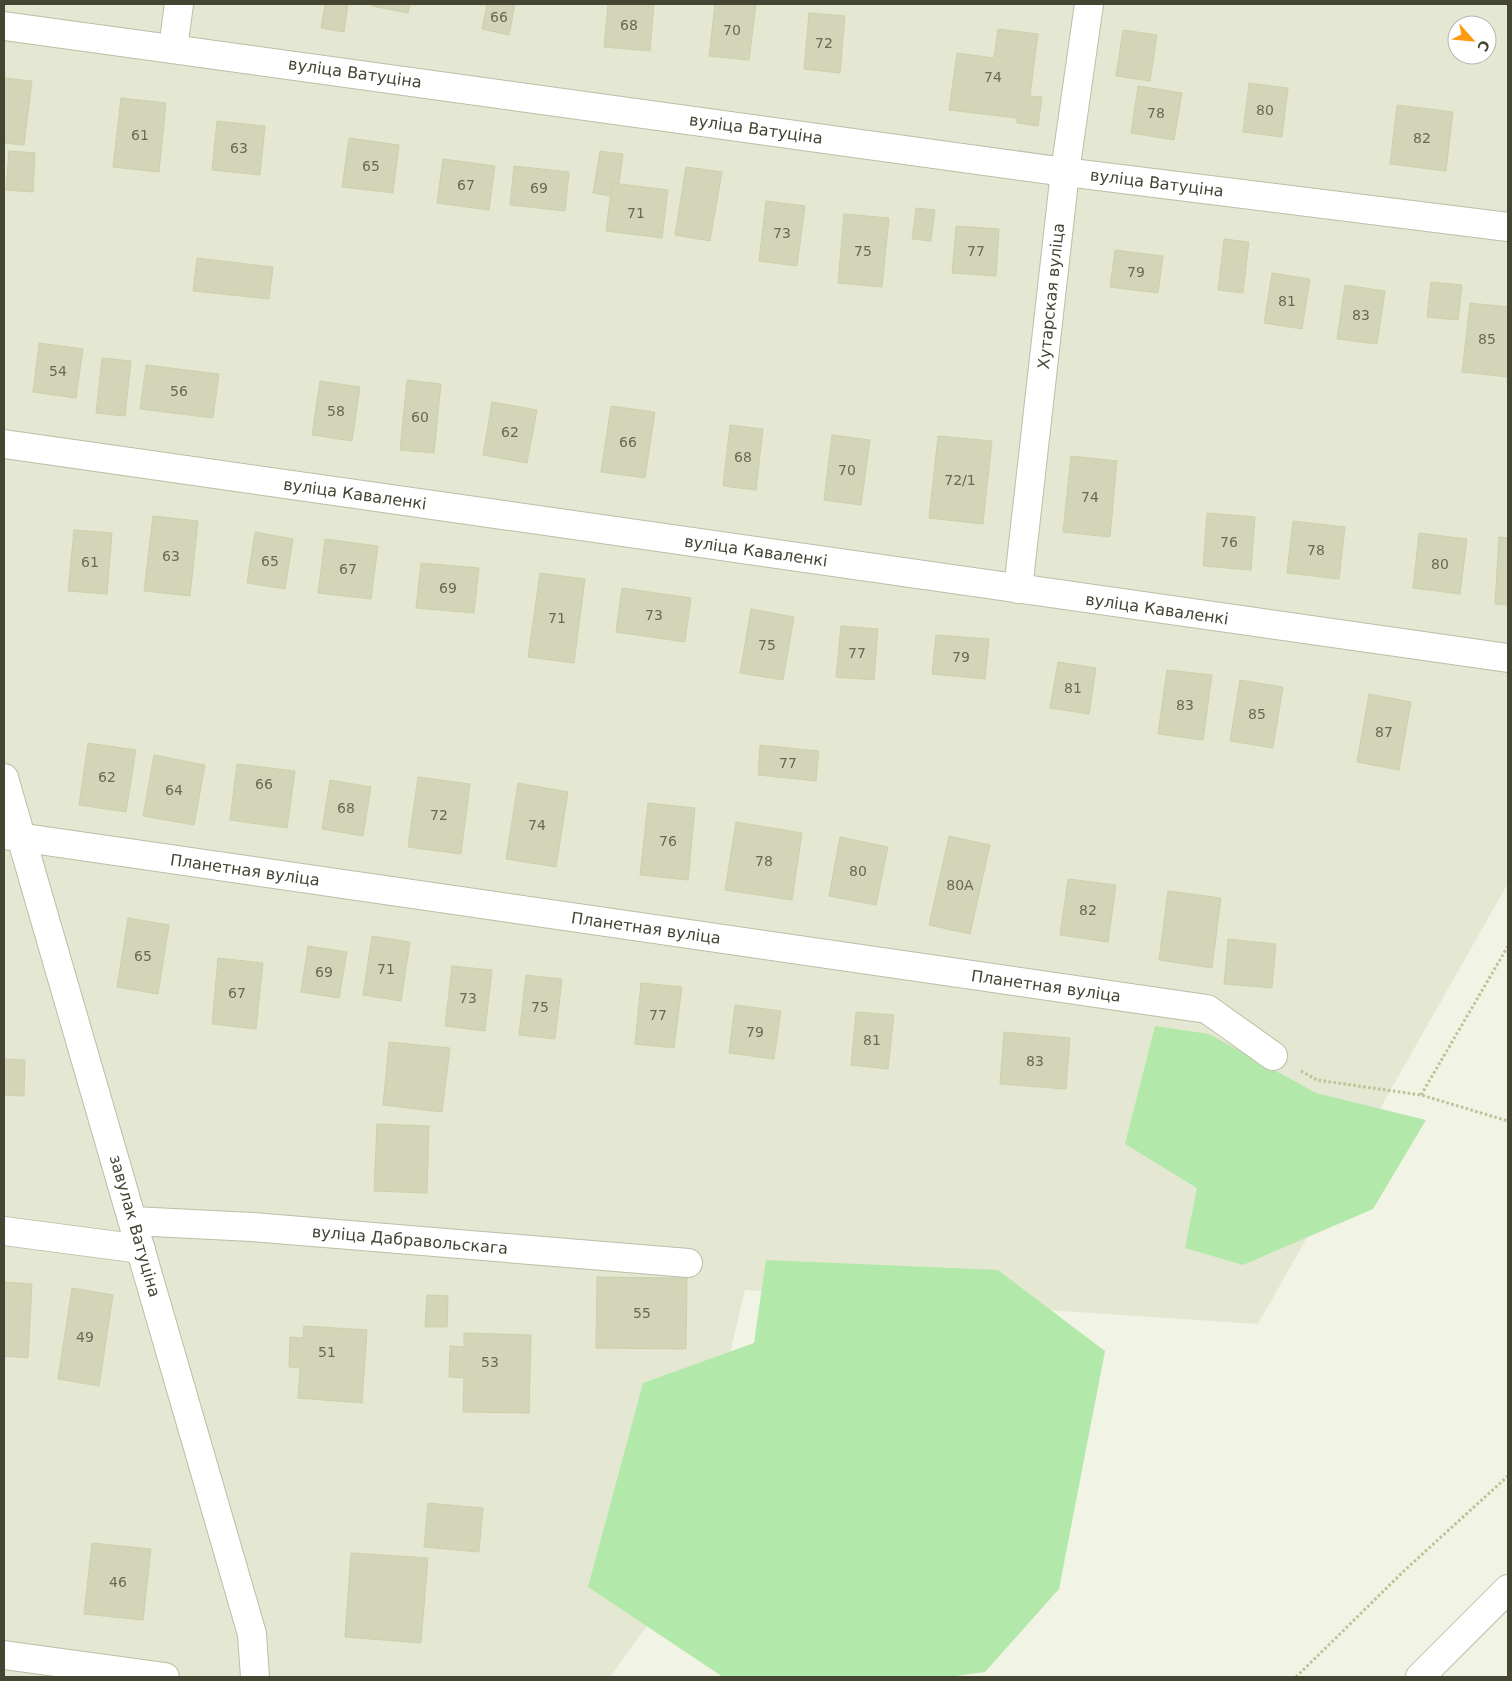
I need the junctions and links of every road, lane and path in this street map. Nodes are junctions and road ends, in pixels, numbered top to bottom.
1 (179, 4) edge
2 (1089, 4) edge
3 (4, 26) edge
4 (173, 48) junction
5 (1065, 172) junction
6 (1508, 227) edge
7 (4, 444) edge
8 (1018, 589) junction
9 (1508, 658) edge
10 (4, 778) edge
11 (13, 836) edge
12 (1508, 946) edge
13 (1273, 1056) joint
14 (1421, 1095) junction
15 (1508, 1121) edge
16 (133, 1221) junction
17 (4, 1231) edge
18 (141, 1249) junction
19 (688, 1263) dead end
20 (1508, 1476) edge
21 (1508, 1589) edge
22 (4, 1655) edge
23 (165, 1677) edge
24 (255, 1677) edge
25 (1296, 1677) edge
26 (1420, 1677) edge

1 - 4 street
2 - 5 street, Хутарская вуліца
3 - 4 street, вуліца Ватуціна
4 - 5 street, вуліца Ватуціна
5 - 6 street, вуліца Ватуціна
5 - 8 street, Хутарская вуліца
7 - 8 street, вуліца Каваленкі
8 - 9 street, вуліца Каваленкі
10 - 11 street, завулак Ватуціна
11 - 13 street, Планетная вуліца
11 - 16 street, завулак Ватуціна
12 - 14 path
13 - 14 path
14 - 15 path
16 - 18 street, завулак Ватуціна
16 - 19 street, вуліца Дабравольскага
17 - 18 street
18 - 24 street, завулак Ватуціна
20 - 25 path
21 - 26 street
22 - 23 street

